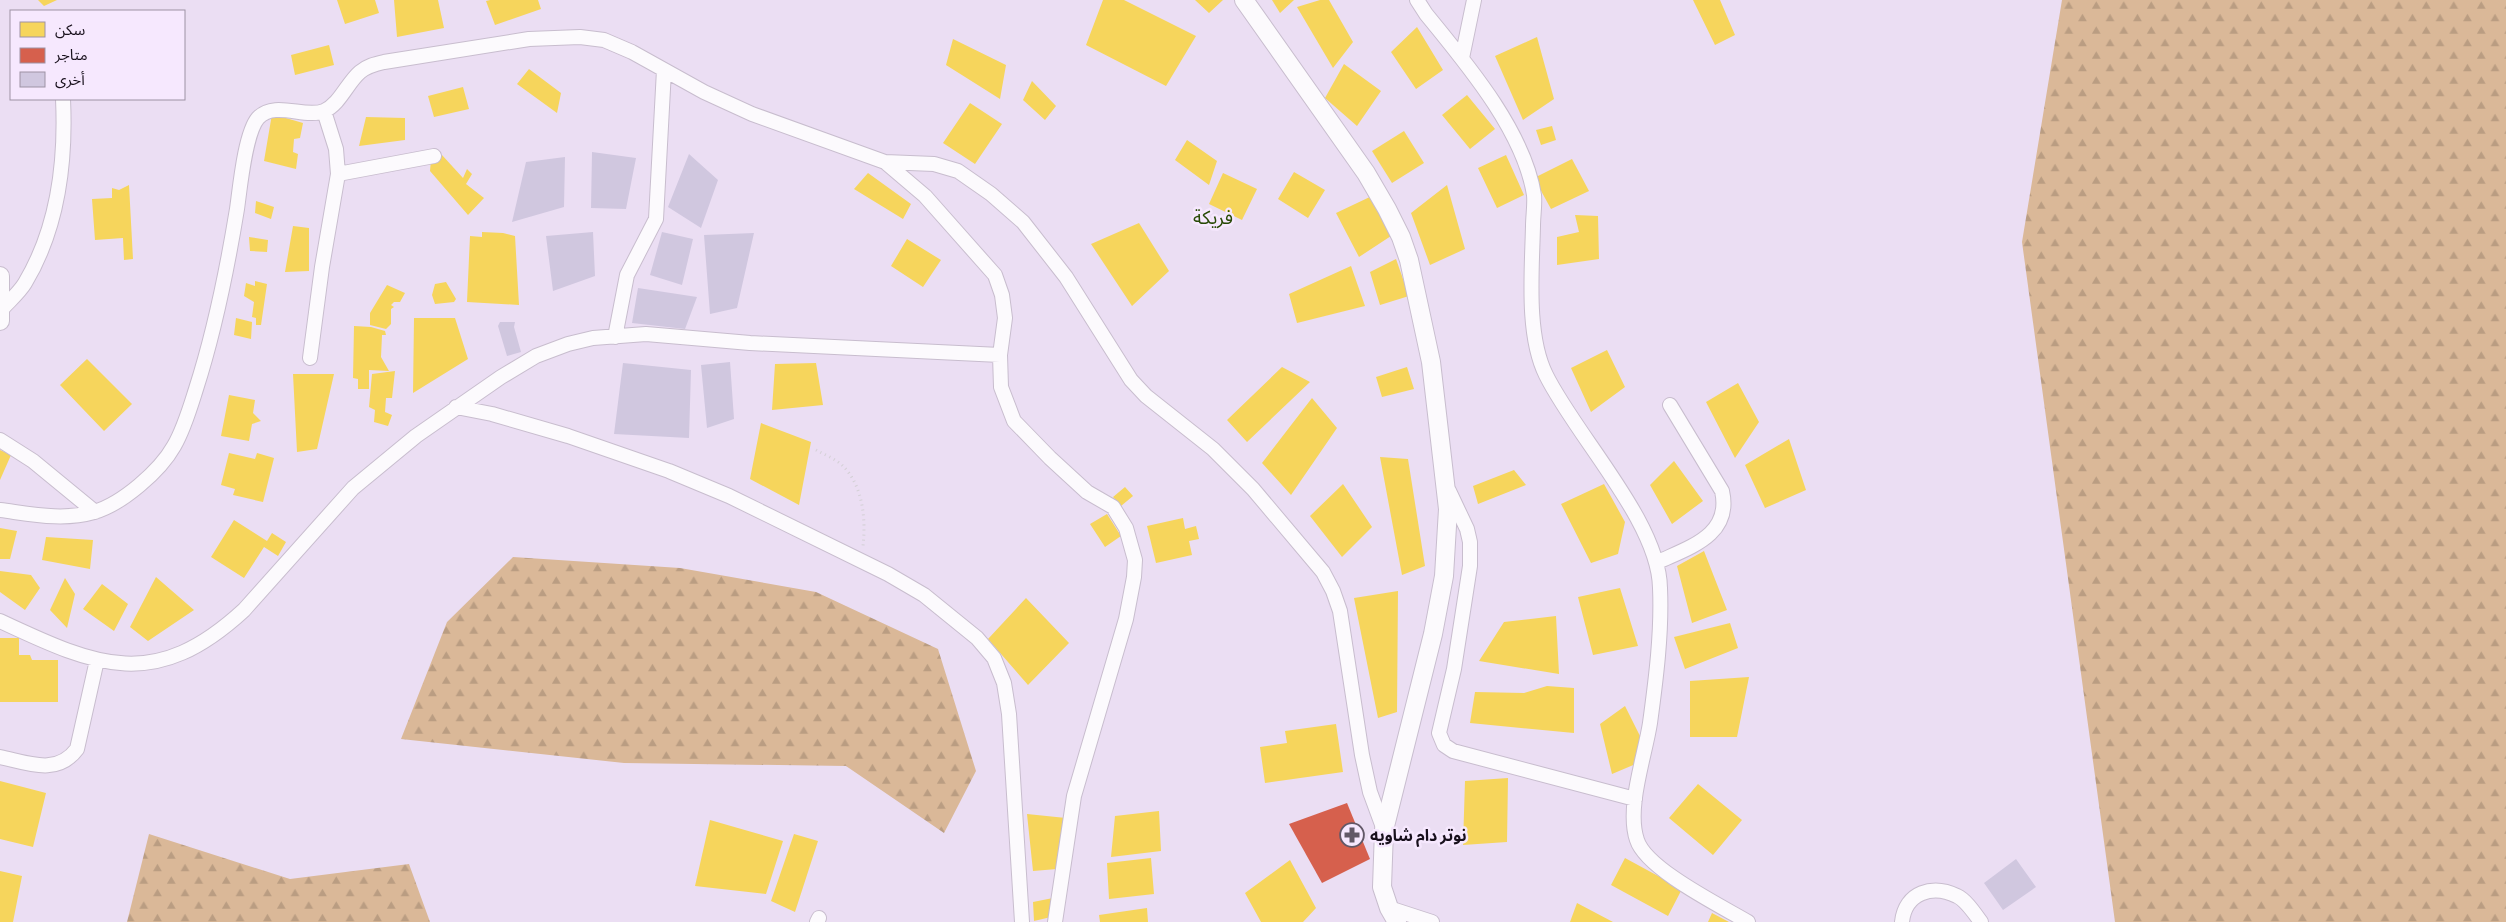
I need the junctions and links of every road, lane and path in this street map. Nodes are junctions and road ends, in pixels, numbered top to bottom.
1 (1244, 0) edge
2 (1417, 0) edge
3 (1474, 0) edge
4 (1462, 58) junction
5 (664, 70) junction
6 (63, 100) edge
7 (324, 111) junction
8 (434, 156) dead end
9 (885, 162) junction
10 (338, 174) junction
11 (0, 276) edge
12 (1, 315) edge
13 (615, 337) junction
14 (1000, 355) junction
15 (310, 358) dead end
16 (1670, 405) dead end
17 (456, 407) junction
18 (0, 440) edge
19 (816, 450) dead end
20 (1446, 484) junction
21 (0, 510) edge
22 (95, 512) junction
23 (861, 561) junction
24 (1658, 562) junction
25 (0, 621) edge
26 (98, 660) junction
27 (0, 757) edge
28 (1635, 799) junction
29 (1384, 830) junction
30 (1393, 915) edge
31 (1022, 922) edge
32 (1055, 922) edge
33 (1432, 922) edge
34 (1748, 922) edge
35 (1902, 922) edge
36 (1981, 922) edge

1 - 20 street
2 - 4 street
3 - 4 street
4 - 24 street
5 - 7 street
5 - 9 street
5 - 13 street
6 - 12 street
7 - 10 street
7 - 22 street
8 - 10 street
9 - 14 street
9 - 29 street
10 - 15 street
11 - 12 street
13 - 14 street
13 - 17 street
14 - 32 street
16 - 24 street
17 - 23 street
17 - 26 street
18 - 22 street
19 - 23 path
20 - 28 street
20 - 29 street
21 - 22 street
23 - 31 street
24 - 28 street
25 - 26 street
26 - 27 street
28 - 34 street
29 - 30 street
30 - 33 street
35 - 36 street

